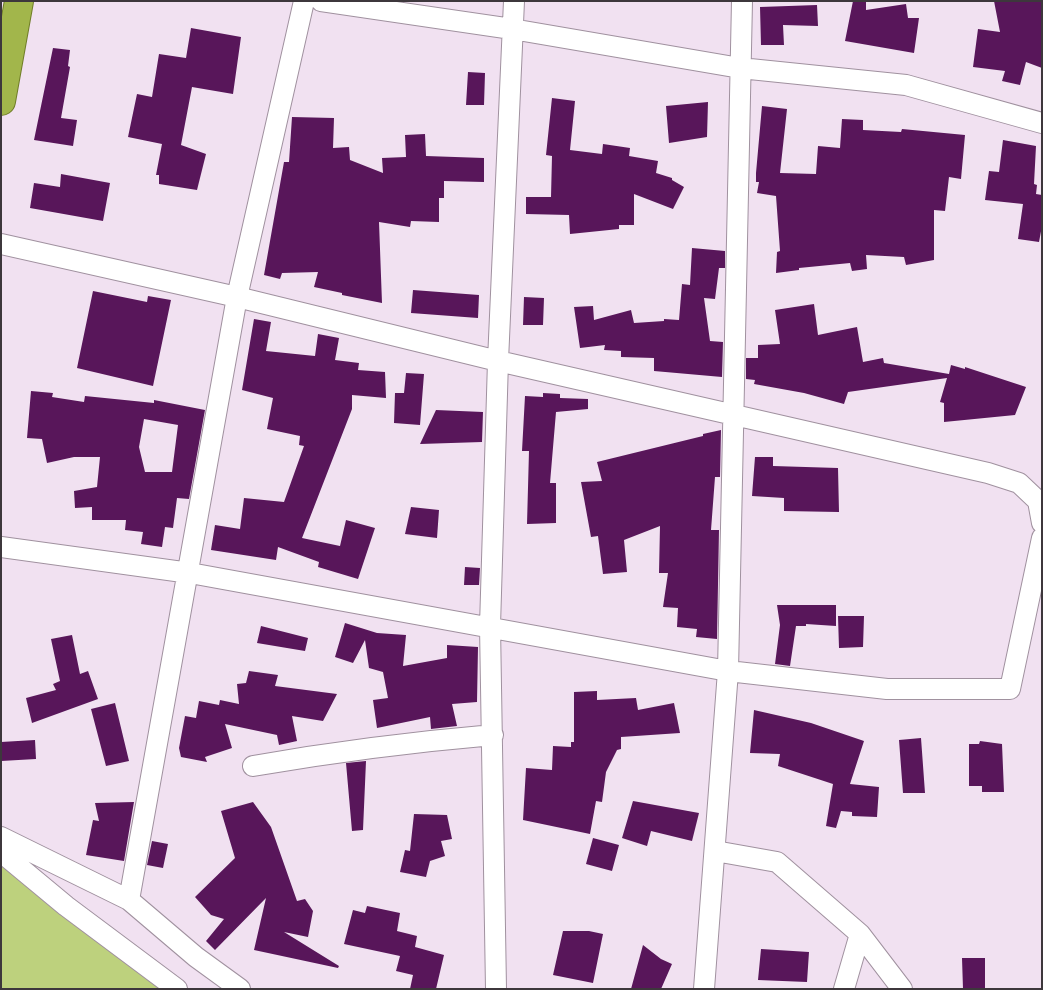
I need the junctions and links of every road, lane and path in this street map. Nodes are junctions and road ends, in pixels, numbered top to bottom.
1 (19, 1) edge
2 (304, 1) edge
3 (321, 1) edge
4 (514, 1) edge
5 (742, 1) edge
6 (512, 29) junction
7 (740, 68) junction
8 (1, 101) edge
9 (1042, 123) edge
10 (1, 244) edge
11 (237, 297) junction
12 (498, 360) junction
13 (734, 413) junction
14 (1042, 523) edge
15 (1042, 538) edge
16 (1, 547) edge
17 (190, 573) junction
18 (490, 626) junction
19 (728, 672) junction
20 (493, 735) junction
21 (253, 766) dead end
22 (1, 837) edge
23 (715, 851) junction
24 (1, 852) edge
25 (129, 900) junction
26 (860, 934) junction
27 (177, 989) edge
28 (240, 989) edge
29 (496, 989) edge
30 (704, 989) edge
31 (844, 989) edge
32 (902, 989) edge

1 - 8 highway
2 - 11 street
3 - 6 street
4 - 6 street
5 - 7 street
6 - 7 street
6 - 12 street
7 - 9 street
7 - 13 street
10 - 11 street
11 - 12 street
11 - 17 street
12 - 13 street
12 - 18 street
13 - 14 street
13 - 19 street
15 - 19 street
16 - 17 street
17 - 18 street
17 - 25 street
18 - 19 street
18 - 20 street
19 - 23 street
20 - 21 street
20 - 29 street
22 - 25 street
23 - 26 street
23 - 30 street
24 - 27 street
25 - 28 street
26 - 31 street
26 - 32 street

